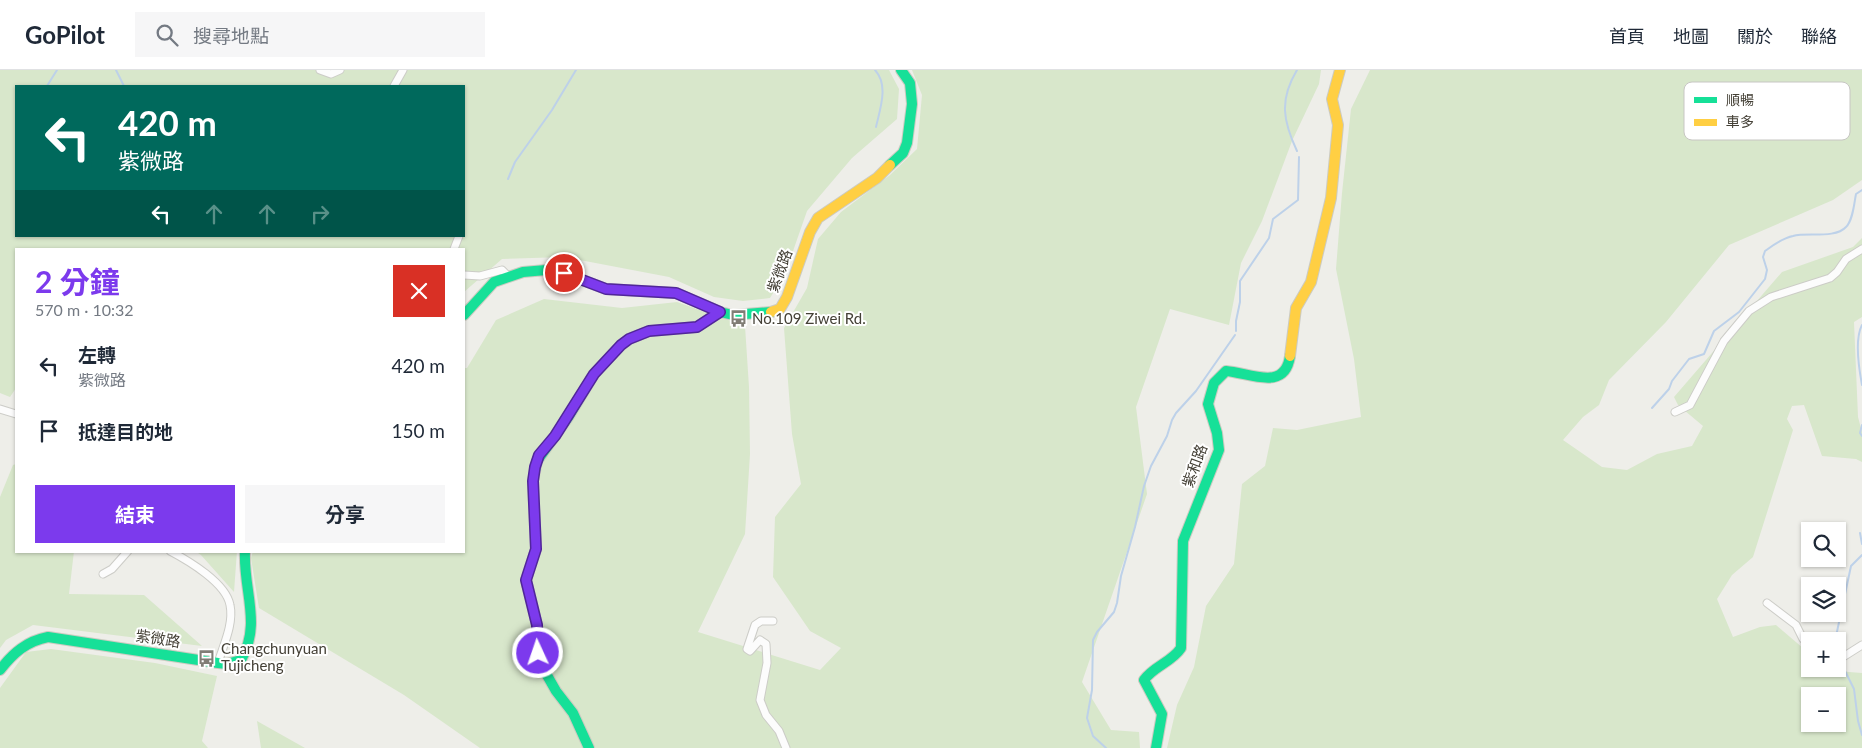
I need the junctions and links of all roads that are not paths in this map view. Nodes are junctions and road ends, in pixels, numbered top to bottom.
1 (320, 70) edge
2 (340, 70) edge
3 (403, 70) edge
4 (901, 70) edge
5 (1340, 70) edge
6 (395, 85) edge
7 (1862, 249) edge
8 (465, 275) edge
9 (508, 276) junction
10 (720, 312) junction
11 (465, 314) edge
12 (0, 408) edge
13 (1674, 412) dead end
14 (15, 414) edge
15 (126, 553) edge
16 (173, 553) edge
17 (245, 553) edge
18 (103, 574) dead end
19 (1767, 604) dead end
20 (773, 621) dead end
21 (1801, 635) edge
22 (1862, 645) edge
23 (1846, 655) edge
24 (218, 663) junction
25 (0, 670) edge
26 (589, 748) edge
27 (786, 748) edge
28 (1156, 748) edge

1 - 2 street
3 - 6 street
4 - 10 street, 紫微路
5 - 28 street, 紫和路
7 - 13 street
8 - 9 street
9 - 10 street, 紫微路
9 - 11 street, 紫微路
10 - 26 street
12 - 14 street
15 - 18 street
16 - 24 street
17 - 24 street, 紫微路
19 - 21 street
20 - 27 street
22 - 23 street
24 - 25 street, 紫微路

